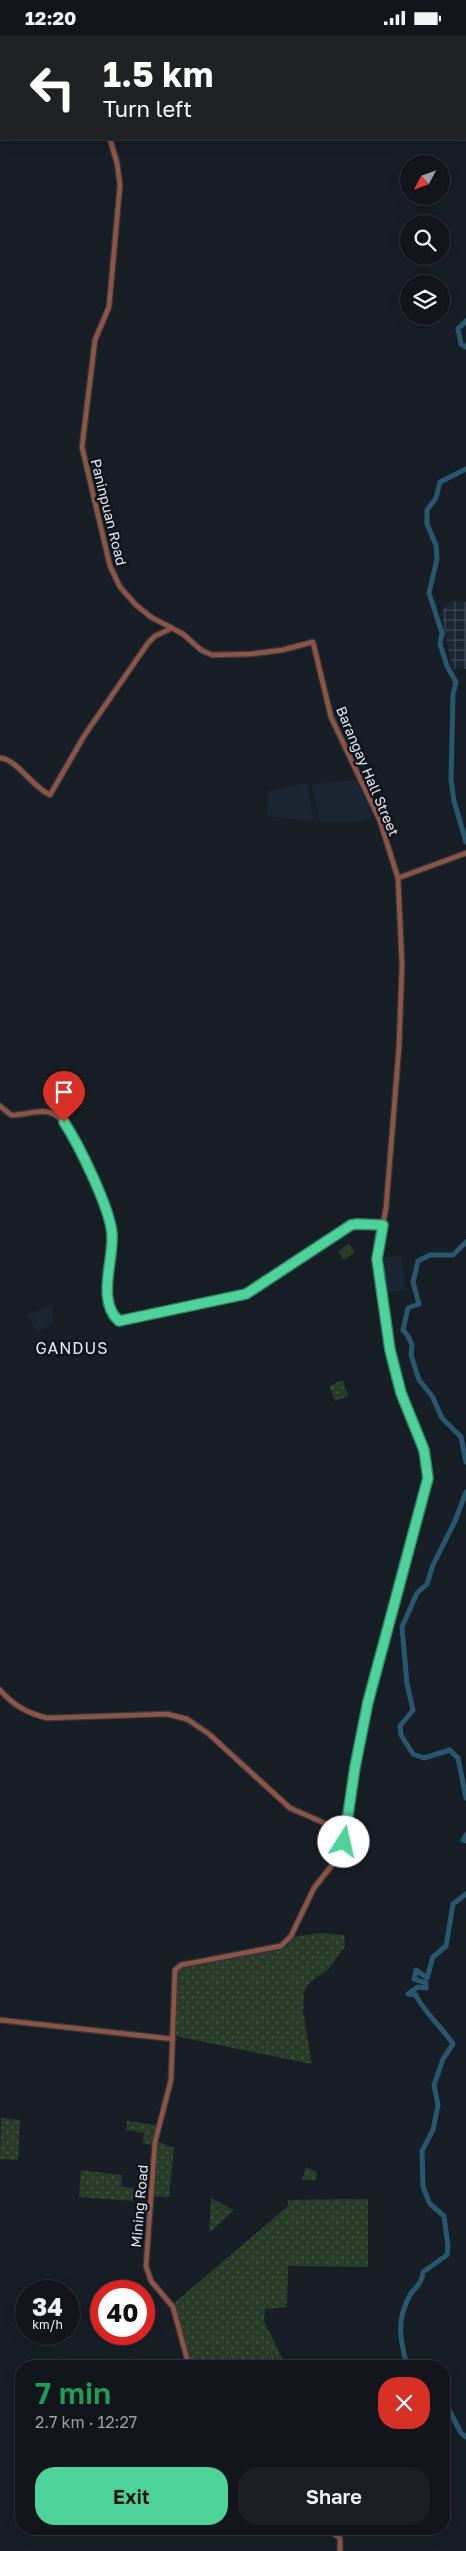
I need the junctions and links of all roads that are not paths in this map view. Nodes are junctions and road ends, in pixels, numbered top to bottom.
1 (110, 140) edge
2 (172, 627) junction
3 (313, 642) joint
4 (0, 758) edge
5 (466, 853) edge
6 (398, 878) junction
7 (0, 1106) edge
8 (383, 1225) junction
9 (0, 1690) edge
10 (347, 1833) junction
11 (0, 2020) edge
12 (173, 2039) junction
13 (187, 2360) edge
14 (336, 2535) edge
15 (340, 2551) edge

1 - 2 street, Paninpuan Road
2 - 3 street, Paninpuan Road
2 - 4 street
3 - 6 street, Barangay Hall Street
5 - 6 street
6 - 8 street, Barangay Hall Street
7 - 8 street
8 - 10 street, Barangay Hall Street
9 - 10 street
10 - 12 street, Mining Road
11 - 12 street
12 - 13 street, Mining Road
14 - 15 street

